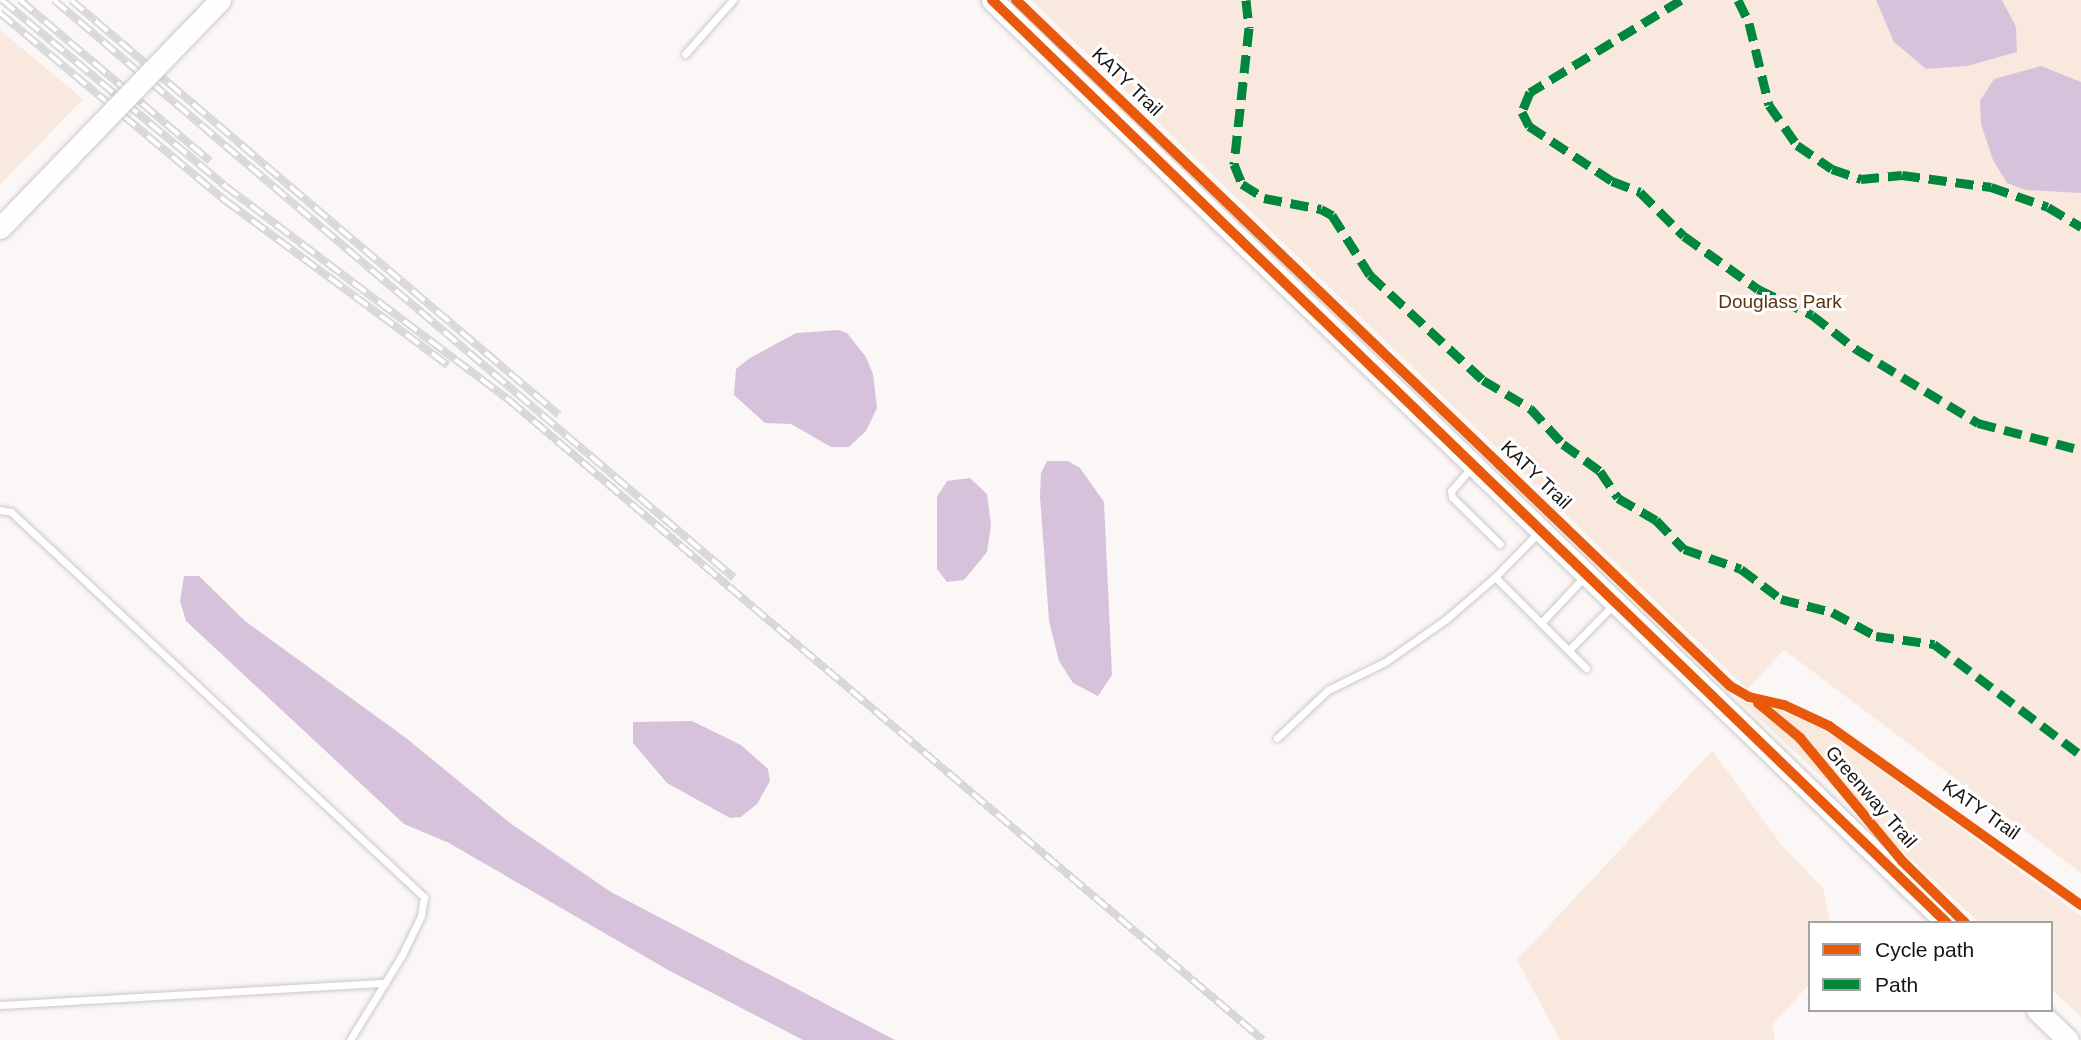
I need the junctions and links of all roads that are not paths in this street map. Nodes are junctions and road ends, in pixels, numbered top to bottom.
1 (220, 0) edge
2 (733, 0) edge
3 (992, 0) edge
4 (685, 54) dead end
5 (0, 228) edge
6 (1474, 465) junction
7 (0, 510) edge
8 (1541, 530) junction
9 (1500, 544) dead end
10 (1586, 574) junction
11 (1495, 577) junction
12 (1616, 602) junction
13 (1541, 623) junction
14 (1569, 650) junction
15 (1586, 668) dead end
16 (1277, 738) dead end
17 (1945, 921) edge
18 (385, 983) junction
19 (0, 1005) edge
20 (2039, 1012) edge
21 (350, 1040) edge
22 (2068, 1040) edge

1 - 5 street, bridge
2 - 4 lane
3 - 6 street
6 - 8 street
6 - 9 lane
7 - 18 lane
8 - 10 street
8 - 11 lane
10 - 12 street
10 - 13 lane
11 - 13 lane
11 - 16 lane
12 - 14 lane
12 - 17 street
13 - 14 lane
14 - 15 lane
18 - 19 lane
18 - 21 lane
20 - 22 street

